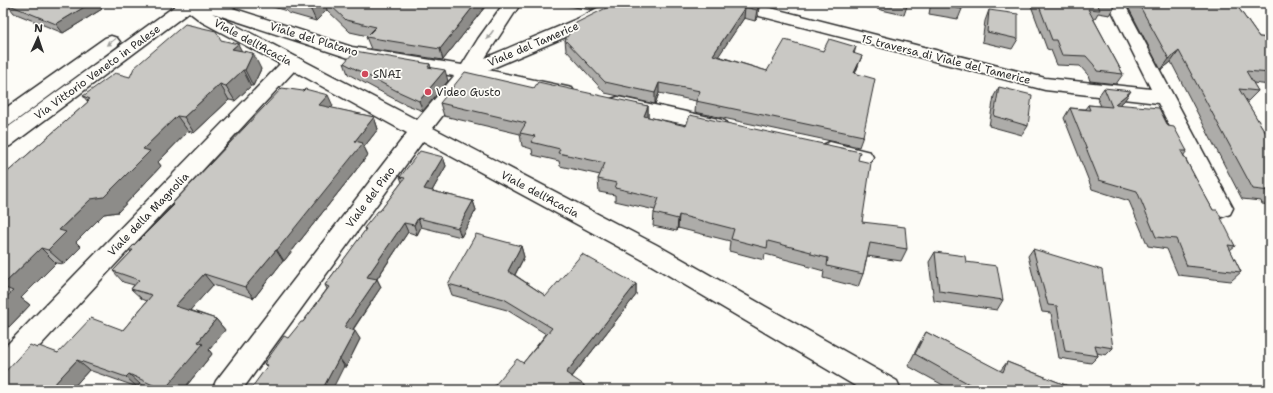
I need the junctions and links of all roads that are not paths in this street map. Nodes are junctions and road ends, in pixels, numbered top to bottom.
1 (166, 3) edge
2 (190, 3) edge
3 (513, 3) edge
4 (620, 3) edge
5 (731, 3) edge
6 (1116, 3) edge
7 (292, 62) junction
8 (467, 72) junction
9 (1164, 97) junction
10 (3, 120) edge
11 (420, 130) junction
12 (739, 130) edge
13 (3, 141) edge
14 (816, 147) edge
15 (863, 157) dead end
16 (1222, 208) dead end
17 (4, 366) dead end
18 (226, 390) edge
19 (887, 390) edge

1 -> 10 street, Via Vittorio Veneto in Palese
2 - 7 street, Viale dell'Acacia
2 - 8 street, Viale del Platano
2 - 13 street, Via Vittorio Veneto in Palese
3 -> 8 street, Viale del Pino
4 - 8 street, Viale del Tamerice
5 - 9 street, 15 traversa di Viale del Tamerice
6 - 9 street
7 - 11 street, Viale dell'Acacia
7 - 17 street, Viale della Magnolia
8 - 11 street, Viale del Pino
8 - 12 street, Viale del Platano
9 - 16 street
11 - 18 street, Viale del Pino
11 - 19 street, Viale dell'Acacia
14 - 15 street

